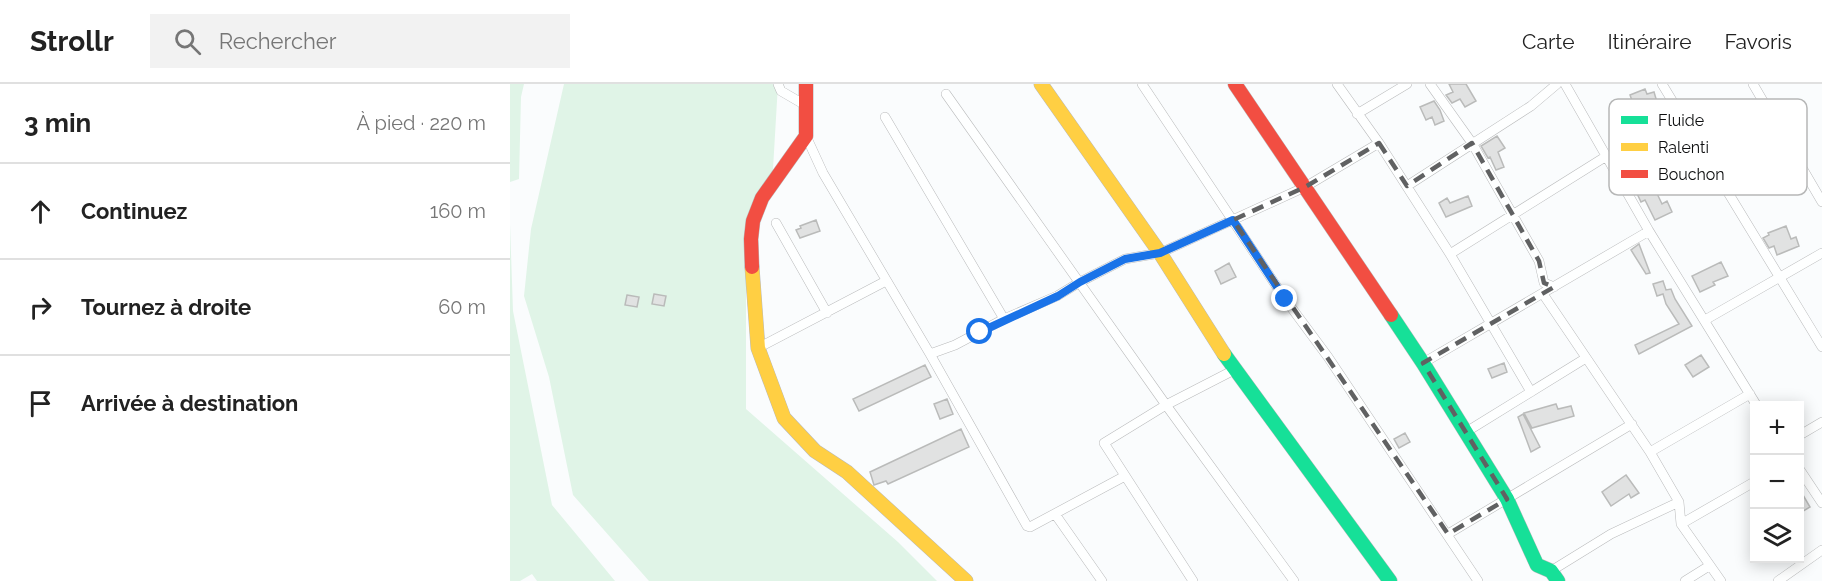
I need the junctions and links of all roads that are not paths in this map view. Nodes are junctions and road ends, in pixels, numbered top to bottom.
1 (778, 84) edge
2 (806, 84) edge
3 (1041, 84) edge
4 (1142, 84) edge
5 (1235, 84) edge
6 (1337, 84) edge
7 (1407, 84) edge
8 (1430, 84) edge
9 (1557, 84) edge
10 (1565, 84) edge
11 (1662, 84) edge
12 (1753, 84) edge
13 (946, 94) dead end
14 (1671, 99) edge
15 (1762, 99) edge
16 (805, 105) junction
17 (1357, 114) junction
18 (885, 117) dead end
19 (806, 136) junction
20 (1379, 143) junction
21 (1472, 143) junction
22 (1605, 157) junction
23 (1609, 164) edge
24 (1807, 176) edge
25 (1407, 186) junction
26 (1305, 187) junction
27 (1628, 195) edge
28 (1730, 195) edge
29 (1822, 202) edge
30 (1512, 215) junction
31 (1233, 220) junction
32 (776, 224) dead end
33 (1649, 231) junction
34 (1160, 253) junction
35 (1822, 253) edge
36 (1450, 254) junction
37 (1780, 277) junction
38 (886, 282) junction
39 (1080, 282) junction
40 (1554, 287) junction
41 (1543, 294) junction
42 (827, 313) junction
43 (1004, 319) junction
44 (1705, 320) junction
45 (1491, 323) junction
46 (1822, 347) edge
47 (758, 348) junction
48 (930, 354) junction
49 (1586, 358) junction
50 (1423, 363) junction
51 (1234, 370) junction
52 (1531, 392) junction
53 (1750, 394) junction
54 (1754, 401) edge
55 (1166, 405) junction
56 (1822, 422) edge
57 (1632, 424) junction
58 (1466, 432) junction
59 (1804, 433) edge
60 (1650, 452) junction
61 (1125, 476) junction
62 (1804, 476) edge
63 (1750, 485) edge
64 (1507, 499) junction
65 (1679, 502) junction
66 (1822, 503) edge
67 (1055, 514) junction
68 (1682, 524) junction
69 (1448, 534) junction
70 (1822, 550) edge
71 (1709, 566) junction
72 (1554, 576) edge
73 (966, 581) edge
74 (1102, 581) edge
75 (1193, 581) edge
76 (1294, 581) edge
77 (1390, 581) edge
78 (1478, 581) edge
79 (1685, 581) edge
80 (1721, 581) edge
81 (1778, 581) edge

1 - 16 street
2 - 16 street
3 - 34 street
4 - 31 street
5 - 26 street
6 - 17 street
7 - 17 street
8 - 21 street
9 - 21 street
10 - 22 street
11 - 14 street
12 - 15 street
13 - 39 street
16 - 19 street
17 - 20 street
18 - 43 street
19 - 38 street
19 - 47 street
20 - 25 street
20 - 26 street
21 - 25 street
21 - 30 street
22 - 23 street
22 - 30 street
24 - 29 street
25 - 36 street
26 - 31 street
26 - 50 street
27 - 33 street
28 - 37 street
30 - 36 street
30 - 40 street
31 - 34 street
31 - 69 street
32 - 42 street
33 - 40 street
33 - 44 street
34 - 39 street
34 - 51 street
35 - 37 street
36 - 45 street
37 - 44 street
37 - 46 street
38 - 42 street
38 - 48 street
39 - 43 street
39 - 55 street
40 - 41 street
41 - 45 street
41 - 49 street
42 - 47 street
43 - 48 street
44 - 53 street
45 - 50 street
45 - 52 street
47 - 73 street
48 - 67 street
49 - 52 street
49 - 57 street
50 - 58 street
51 - 55 street
51 - 77 street
52 - 58 street
53 - 54 street
53 - 60 street
55 - 61 street
55 - 76 street
56 - 59 street
57 - 60 street
57 - 64 street
58 - 64 street
60 - 65 street
61 - 67 street
61 - 75 street
62 - 66 street
63 - 68 street
64 - 69 street
64 - 72 street
65 - 68 street
65 - 72 street
67 - 74 street
68 - 71 street
69 - 78 street
70 - 81 street
71 - 79 street
71 - 80 street

